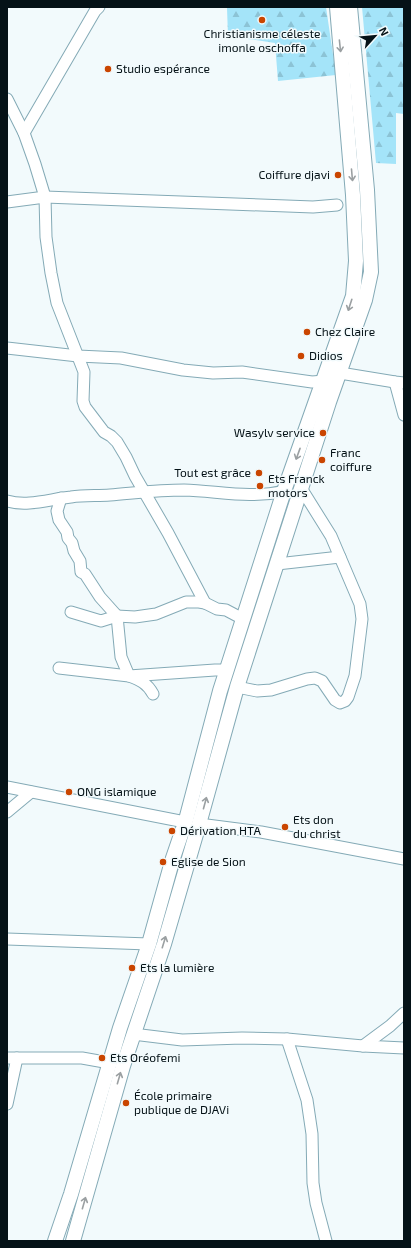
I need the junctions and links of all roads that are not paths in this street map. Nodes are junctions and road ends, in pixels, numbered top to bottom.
1 (99, 7) edge
2 (337, 7) edge
3 (350, 7) edge
4 (7, 99) edge
5 (24, 133) junction
6 (45, 197) junction
7 (7, 202) edge
8 (337, 205) dead end
9 (7, 348) edge
10 (78, 356) junction
11 (340, 373) junction
12 (324, 381) junction
13 (399, 382) edge
14 (404, 415) edge
15 (301, 488) junction
16 (144, 491) junction
17 (284, 491) junction
18 (61, 498) junction
19 (7, 501) edge
20 (340, 557) junction
21 (276, 564) junction
22 (205, 603) junction
23 (71, 612) dead end
24 (117, 616) junction
25 (243, 619) junction
26 (59, 668) dead end
27 (227, 670) junction
28 (129, 676) junction
29 (237, 687) junction
30 (153, 694) dead end
31 (7, 787) edge
32 (31, 792) junction
33 (7, 812) edge
34 (185, 822) junction
35 (199, 824) junction
36 (404, 859) edge
37 (7, 940) edge
38 (149, 944) junction
39 (404, 1013) edge
40 (133, 1034) junction
41 (287, 1039) junction
42 (363, 1046) junction
43 (404, 1048) edge
44 (12, 1058) edge
45 (110, 1063) junction
46 (7, 1104) edge
47 (55, 1241) edge
48 (73, 1241) edge
49 (326, 1241) edge

1 - 5 street
2 -> 12 main road
3 - 11 main road
4 - 5 street
5 - 6 street
6 - 7 street
6 - 8 street
6 - 10 street
9 - 10 street
10 - 12 street
10 - 16 street
11 - 13 street
11 - 15 main road
12 -> 17 main road
13 - 14 street
15 - 20 street
15 - 21 main road
16 - 17 street
16 - 18 street
16 - 22 street
17 - 25 main road
18 - 19 street
18 - 24 street
20 - 21 street
20 - 29 street
21 - 29 main road
22 - 24 street
22 - 25 street
23 - 24 street
24 - 28 street
25 - 27 main road
26 - 28 street
27 - 28 street
27 - 34 main road
28 - 30 street
35 -> 29 main road
31 - 32 street
32 - 33 street
32 - 34 street
34 - 38 main road
35 - 36 street
40 -> 35 main road
37 - 38 street
38 - 45 main road
39 - 42 street
40 - 41 street
48 -> 40 main road
41 - 42 street
41 - 49 street
42 - 43 street
44 - 45 street
44 - 46 street
45 - 47 main road

